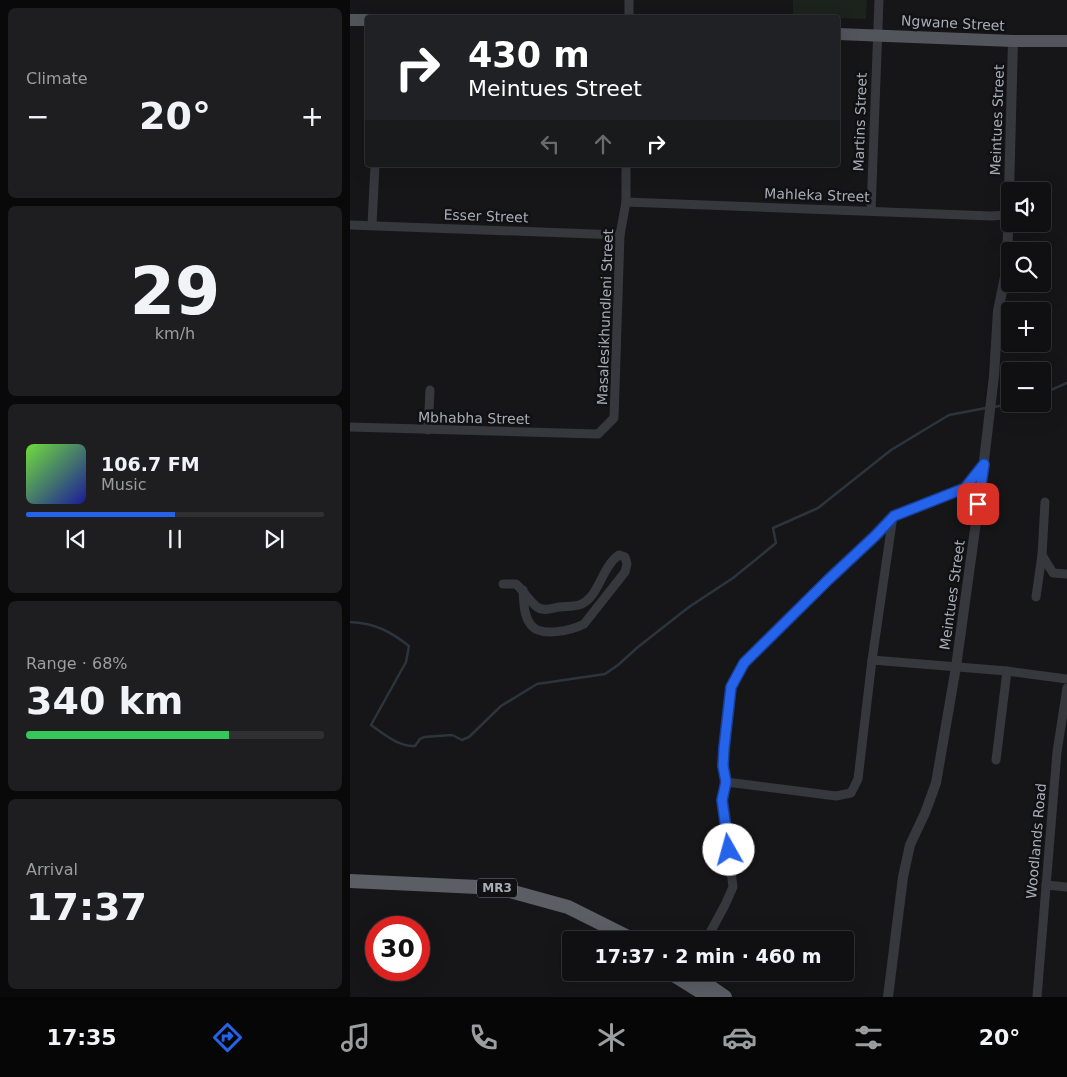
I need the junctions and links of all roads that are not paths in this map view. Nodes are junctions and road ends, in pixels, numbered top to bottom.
1 (629, 0) edge
2 (879, 0) edge
3 (629, 15) edge
4 (350, 20) edge
5 (365, 20) edge
6 (840, 34) edge
7 (878, 34) junction
8 (1013, 41) junction
9 (1067, 41) edge
10 (375, 167) edge
11 (626, 167) edge
12 (1009, 182) edge
13 (626, 202) junction
14 (871, 210) junction
15 (1001, 215) edge
16 (350, 225) edge
17 (372, 225) junction
18 (1008, 232) edge
19 (620, 234) junction
20 (430, 390) dead end
21 (350, 427) edge
22 (428, 430) junction
23 (598, 434) joint
24 (984, 464) junction
25 (1044, 502) dead end
26 (894, 516) junction
27 (1042, 555) junction
28 (1067, 574) edge
29 (503, 584) dead end
30 (523, 590) junction
31 (1036, 597) dead end
32 (872, 660) junction
33 (956, 667) junction
34 (1007, 671) junction
35 (1067, 679) edge
36 (1067, 688) edge
37 (996, 760) dead end
38 (726, 782) junction
39 (350, 881) edge
40 (1046, 885) junction
41 (350, 887) edge
42 (1067, 887) edge
43 (597, 931) edge
44 (616, 931) edge
45 (711, 931) edge
46 (694, 981) edge
47 (698, 981) edge
48 (709, 997) edge
49 (725, 997) edge
50 (888, 997) edge
51 (1037, 997) edge

1 - 3 street
2 - 7 street, Martins Street
4 - 5 main road
6 - 7 main road, Ngwane Street
7 - 8 main road, Ngwane Street
7 - 14 street, Martins Street
8 - 9 main road, Ngwane Street
8 - 12 street, Meintues Street
10 - 17 street
11 - 13 street, Masalesikhundleni Street
13 - 14 street, Mahleka Street
13 - 19 street, Masalesikhundleni Street
14 - 15 street, Mahleka Street
16 - 17 street, Esser Street
17 - 19 street, Esser Street
18 - 24 street, Meintues Street
19 - 23 street, Masalesikhundleni Street
20 - 22 street
21 - 22 street, Mbhabha Street
22 - 23 street, Mbhabha Street
24 - 26 street
24 - 33 street, Meintues Street
25 - 27 street
26 - 32 street
26 - 38 street
27 - 28 street
27 - 31 street
29 - 30 street
30 - 30 street
32 - 33 street
32 - 38 street
33 - 34 street
33 - 50 street, Meintues Street
34 - 35 street
34 - 37 street
36 - 40 street, Woodlands Road
38 - 45 street
39 - 44 highway, MR3
40 - 42 street
40 - 51 street, Woodlands Road
41 - 43 highway, MR3
46 - 48 highway
47 - 49 highway

